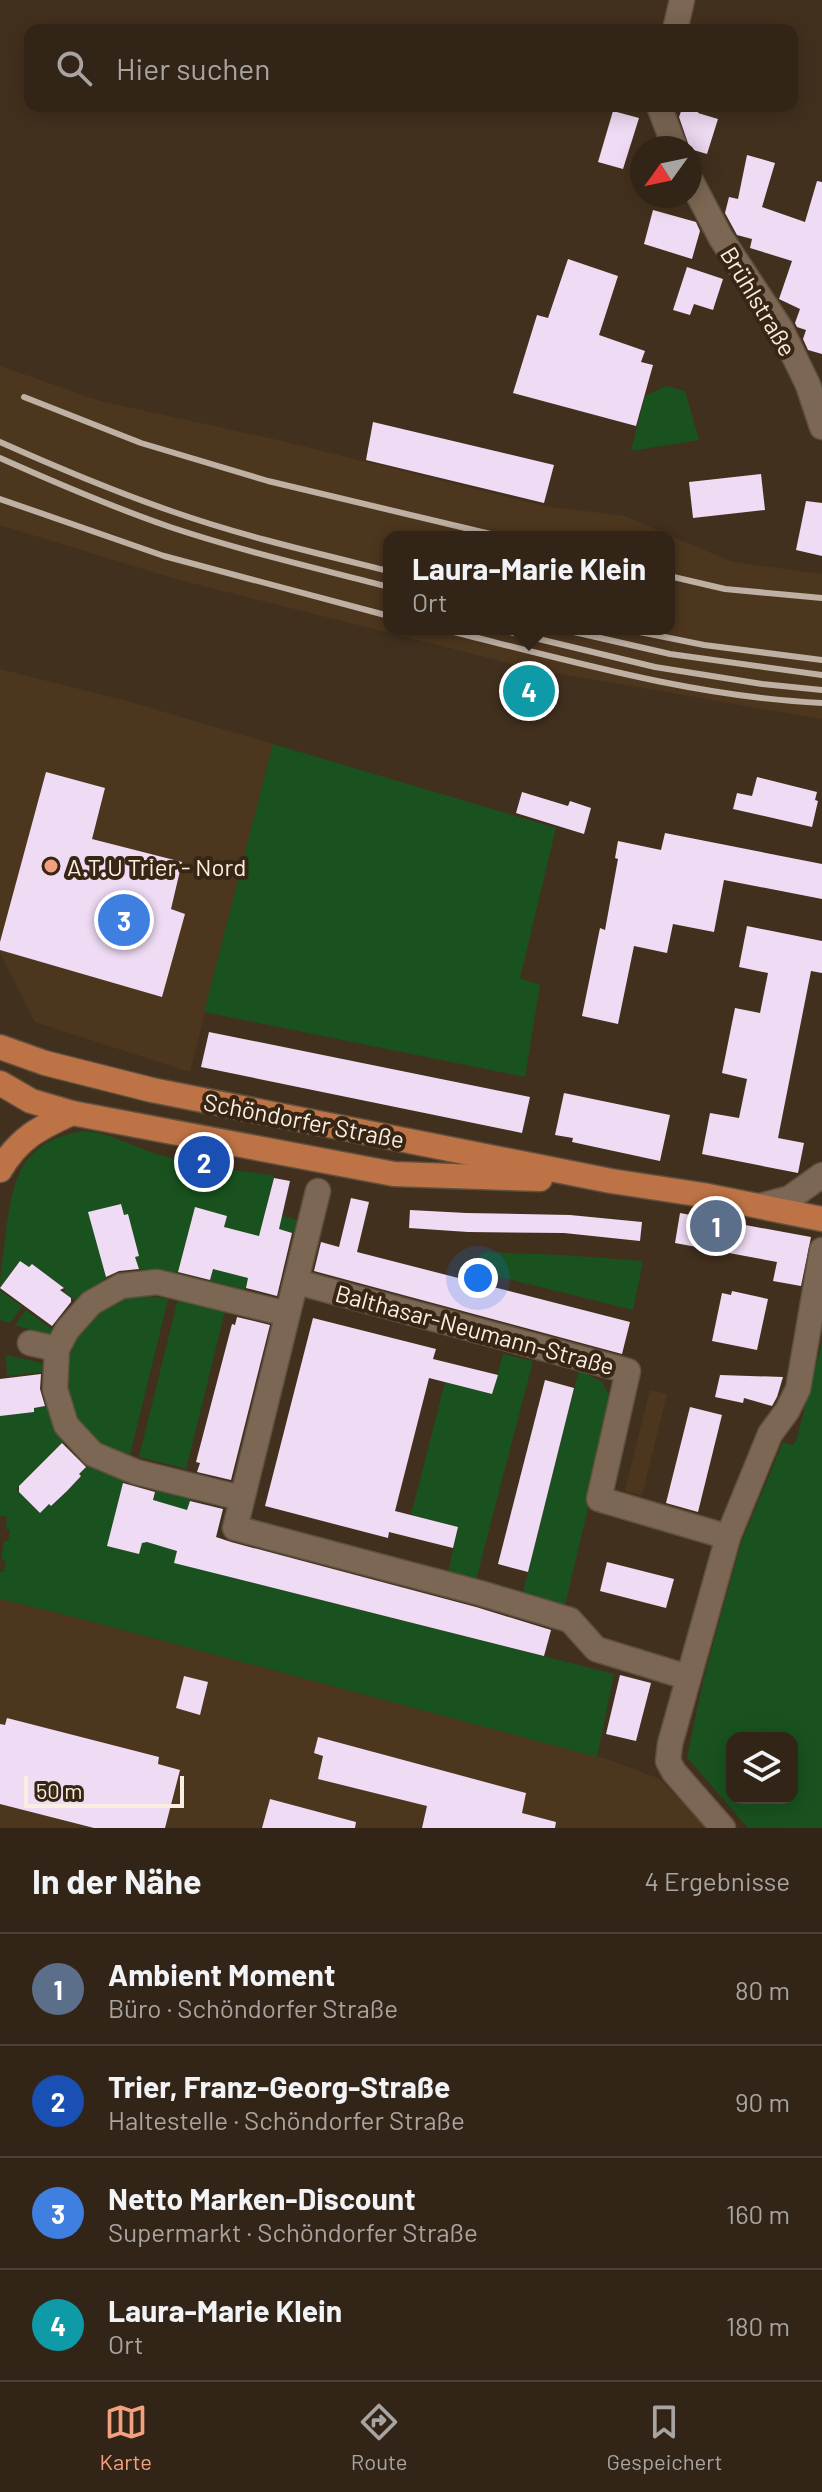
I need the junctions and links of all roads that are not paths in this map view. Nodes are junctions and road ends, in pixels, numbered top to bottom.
1 (682, 0) edge
2 (676, 24) edge
3 (661, 112) edge
4 (670, 136) edge
5 (702, 202) edge
6 (822, 427) edge
7 (0, 1047) edge
8 (0, 1083) edge
9 (72, 1113) junction
10 (404, 1141) junction
11 (0, 1170) edge
12 (394, 1174) junction
13 (822, 1175) edge
14 (611, 1181) junction
15 (318, 1191) dead end
16 (760, 1206) junction
17 (822, 1219) edge
18 (822, 1250) edge
19 (297, 1282) junction
20 (287, 1314) junction
21 (30, 1343) dead end
22 (57, 1349) junction
23 (241, 1498) junction
24 (728, 1537) junction
25 (687, 1677) junction
26 (723, 1828) edge

1 - 2 street
3 - 4 street
5 - 6 street, Brühlstraße
7 - 10 main road, Schöndorfer Straße
8 - 9 main road, Schöndorfer Straße
9 - 11 main road
9 - 12 main road, Schöndorfer Straße
10 - 12 main road
10 - 14 main road, Schöndorfer Straße
12 - 14 main road, Schöndorfer Straße
13 - 16 street
14 - 16 main road, Schöndorfer Straße
15 - 19 street
16 - 17 main road, Schöndorfer Straße
18 - 24 street
19 - 20 street
19 - 24 street, Balthasar-Neumann-Straße
20 - 22 street
20 - 23 street
21 - 22 street
22 - 23 street
23 - 25 street
24 - 25 street
25 - 26 street

